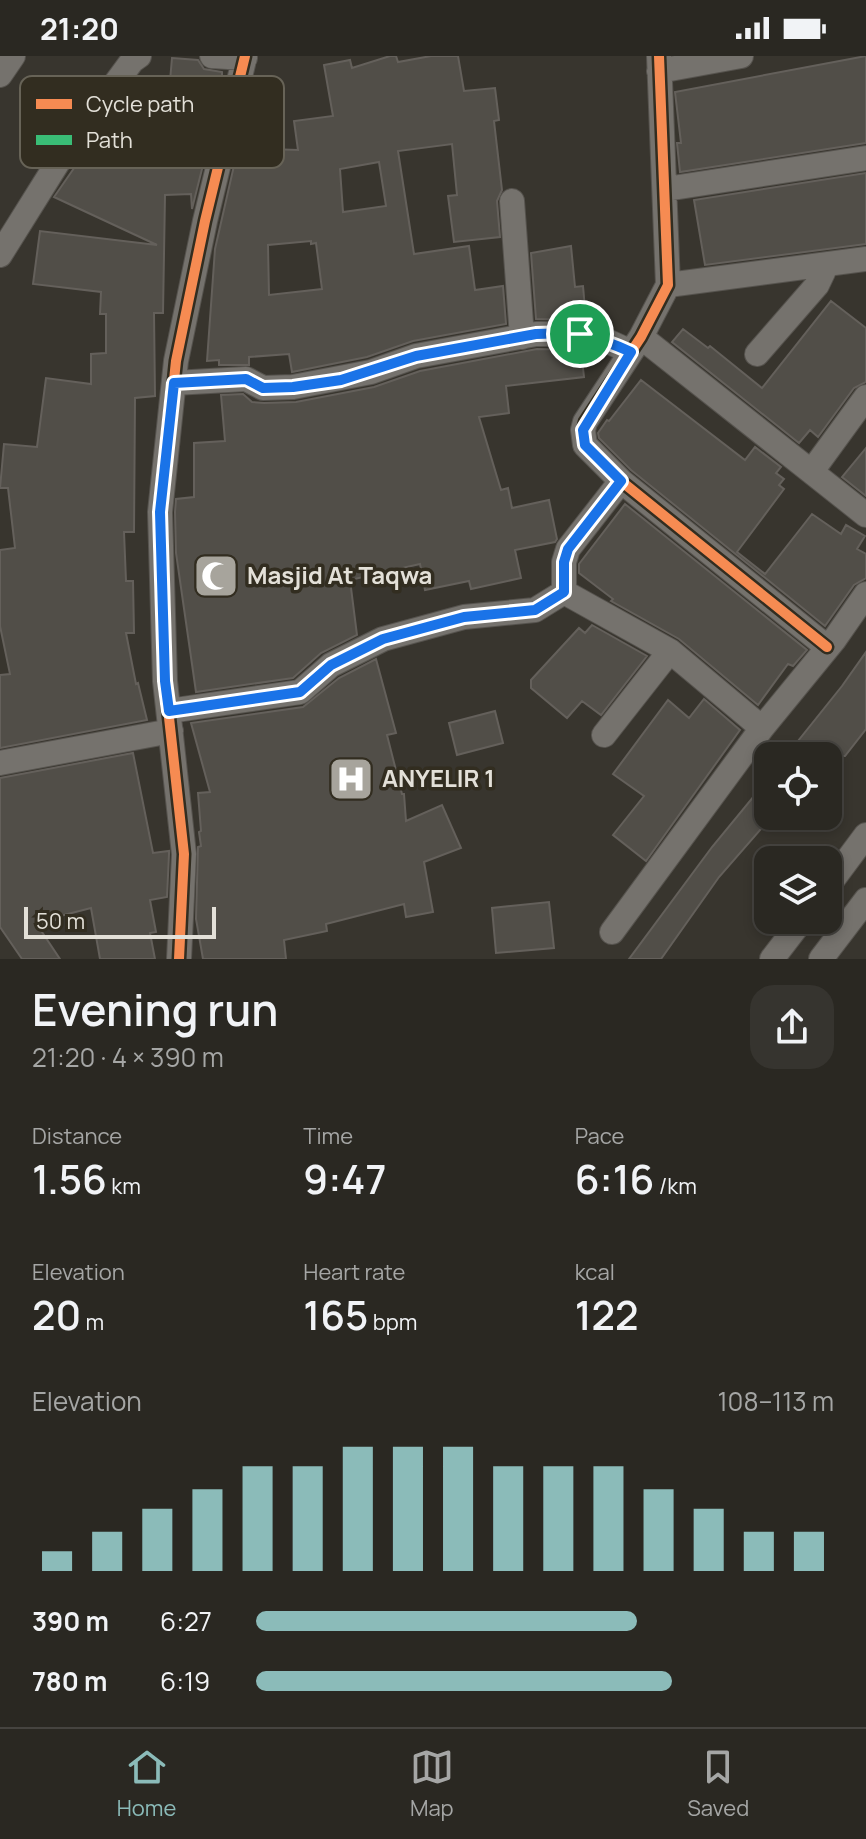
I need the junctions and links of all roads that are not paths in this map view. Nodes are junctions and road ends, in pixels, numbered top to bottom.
1 (139, 56) edge
2 (212, 56) edge
3 (741, 56) edge
4 (245, 57) edge
5 (659, 64) edge
6 (121, 76) edge
7 (866, 158) edge
8 (54, 168) edge
9 (218, 168) edge
10 (666, 189) junction
11 (512, 201) dead end
12 (0, 255) edge
13 (866, 259) edge
14 (827, 264) junction
15 (668, 285) junction
16 (522, 337) junction
17 (636, 345) junction
18 (757, 354) dead end
19 (174, 383) junction
20 (866, 397) edge
21 (812, 471) junction
22 (621, 481) junction
23 (866, 515) edge
24 (564, 592) junction
25 (866, 594) edge
26 (827, 647) junction
27 (670, 651) junction
28 (170, 721) junction
29 (762, 728) junction
30 (604, 735) dead end
31 (0, 763) edge
32 (866, 835) edge
33 (842, 867) edge
34 (842, 886) edge
35 (866, 898) edge
36 (612, 932) dead end
37 (791, 934) edge
38 (179, 959) edge
39 (772, 959) edge
40 (821, 959) edge

1 - 6 street
2 - 4 street
3 - 5 street
5 - 10 street
7 - 10 street
8 - 12 street
9 - 19 street
10 - 15 street
11 - 16 street
13 - 14 street
14 - 15 street
14 - 18 street
15 - 17 street
16 - 17 street
16 - 19 street
17 - 21 street
17 - 22 street
19 - 28 street
20 - 21 street
21 - 23 street
22 - 24 street
22 - 26 street
24 - 27 street
24 - 28 street
25 - 26 street
26 - 29 street
27 - 29 street
27 - 30 street
28 - 31 street
28 - 38 street
29 - 36 street
32 - 33 street
34 - 35 street
35 - 40 street
37 - 39 street

